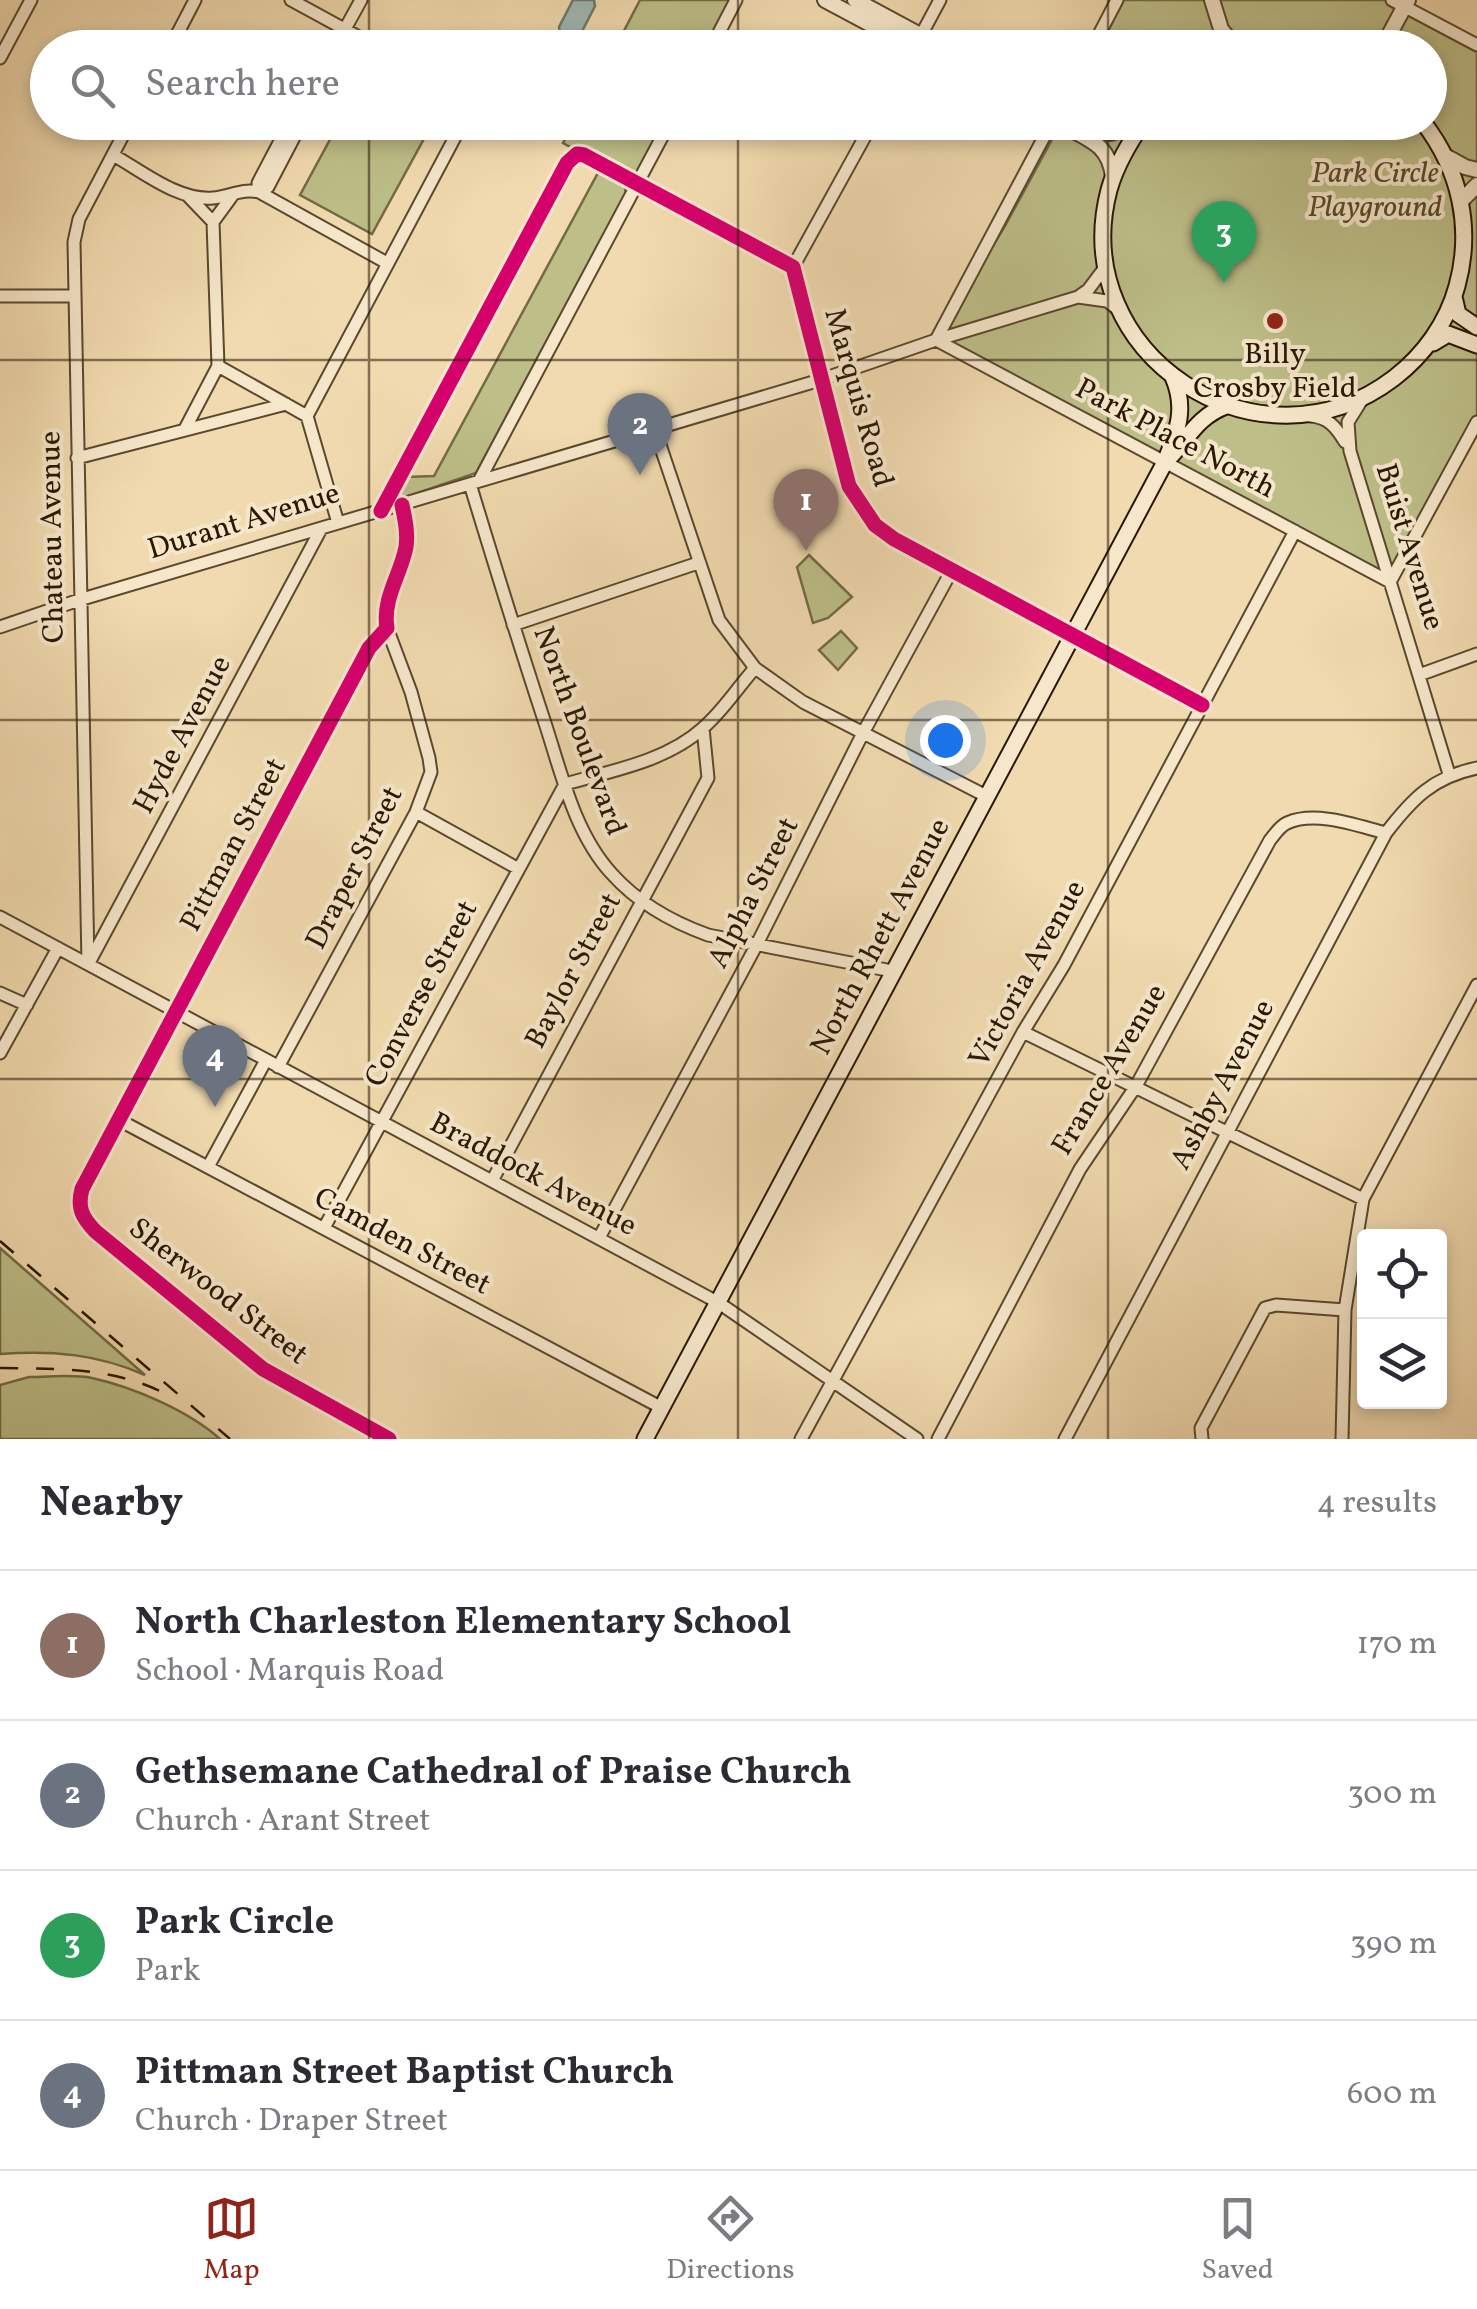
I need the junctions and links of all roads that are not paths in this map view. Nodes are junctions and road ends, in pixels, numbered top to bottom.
1 (30, 0) edge
2 (195, 0) edge
3 (291, 0) edge
4 (361, 0) edge
5 (736, 0) edge
6 (826, 0) edge
7 (855, 0) edge
8 (940, 0) edge
9 (1117, 0) edge
10 (1212, 0) edge
11 (1401, 2) edge
12 (345, 29) joint
13 (1221, 29) edge
14 (179, 30) edge
15 (720, 30) edge
16 (889, 30) edge
17 (898, 30) edge
18 (924, 30) edge
19 (1101, 30) edge
20 (1390, 30) edge
21 (1477, 45) edge
22 (0, 58) edge
23 (121, 140) edge
24 (281, 140) edge
25 (293, 140) edge
26 (453, 140) edge
27 (661, 140) edge
28 (863, 140) edge
29 (1045, 140) edge
30 (1087, 140) edge
31 (1132, 140) edge
32 (1435, 140) edge
33 (113, 155) junction
34 (1445, 156) junction
35 (1477, 170) edge
36 (1113, 178) junction
37 (638, 184) junction
38 (1477, 184) edge
39 (259, 192) junction
40 (232, 195) junction
41 (189, 197) junction
42 (1461, 201) junction
43 (213, 222) junction
44 (386, 262) junction
45 (1106, 266) junction
46 (793, 267) junction
47 (1454, 295) junction
48 (0, 296) edge
49 (75, 296) junction
50 (1078, 297) junction
51 (1120, 310) junction
52 (1477, 327) edge
53 (936, 340) junction
54 (1477, 345) edge
55 (1419, 356) junction
56 (218, 366) junction
57 (1173, 377) junction
58 (820, 380) junction
59 (1363, 398) junction
60 (286, 404) junction
61 (1226, 406) junction
62 (1296, 415) junction
63 (307, 416) junction
64 (1477, 422) edge
65 (186, 428) junction
66 (654, 428) junction
67 (1350, 452) junction
68 (77, 458) junction
69 (1165, 462) junction
70 (474, 482) junction
71 (402, 505) junction
72 (381, 511) junction
73 (338, 523) junction
74 (321, 528) junction
75 (1294, 531) junction
76 (698, 564) junction
77 (952, 570) junction
78 (1390, 582) junction
79 (80, 600) junction
80 (513, 625) junction
81 (0, 628) edge
82 (386, 628) junction
83 (1073, 638) junction
84 (1477, 654) edge
85 (755, 668) junction
86 (1419, 675) junction
87 (1202, 705) junction
88 (704, 728) junction
89 (862, 732) junction
90 (1477, 768) edge
91 (1450, 774) junction
92 (565, 784) junction
93 (988, 797) junction
94 (416, 812) junction
95 (1386, 834) junction
96 (517, 868) junction
97 (640, 900) junction
98 (0, 917) edge
99 (756, 946) junction
100 (58, 948) junction
101 (88, 964) junction
102 (892, 971) junction
103 (1477, 985) edge
104 (0, 992) edge
105 (27, 1005) junction
106 (176, 1012) junction
107 (1023, 1032) junction
108 (0, 1053) edge
109 (266, 1060) junction
110 (278, 1067) junction
111 (1136, 1086) junction
112 (119, 1120) junction
113 (382, 1122) junction
114 (1227, 1131) junction
115 (208, 1166) junction
116 (492, 1181) junction
117 (1363, 1200) junction
118 (78, 1204) joint
119 (324, 1228) junction
120 (598, 1238) junction
121 (720, 1303) junction
122 (1345, 1310) junction
123 (831, 1381) junction
124 (662, 1408) junction
125 (389, 1439) edge
126 (645, 1439) edge
127 (802, 1439) edge
128 (917, 1439) edge
129 (938, 1439) edge
130 (1065, 1439) edge
131 (1202, 1439) edge
132 (1342, 1439) edge

1 - 22 street
2 - 14 street
3 - 12 street
4 - 12 street
5 - 15 street
6 - 16 street
7 - 17 street
8 - 18 street
9 - 19 street
10 - 13 street
11 - 20 street
11 - 21 street
23 - 33 street, Chateau Avenue
24 - 39 street
25 - 39 street
26 - 44 street
27 - 37 street
28 - 46 street
29 - 53 street
30 - 36 street
31 - 36 main road
32 - 34 main road
33 - 41 street
33 - 49 street, Chateau Avenue
34 - 35 street
34 - 42 main road
36 - 45 main road
37 - 46 street
37 - 70 street
37 - 72 street
38 - 42 street
39 - 40 street
39 - 44 street
40 - 41 street
40 - 43 street
41 - 43 street
42 - 47 main road
43 - 56 street
44 - 63 street
45 - 50 street
45 - 51 main road
46 - 58 street, Marquis Road
47 - 52 main road
47 - 55 main road
48 - 49 street
49 - 68 street, Chateau Avenue
50 - 51 street
50 - 53 street, Durant Avenue
51 - 57 main road
53 - 58 street, Durant Avenue
53 - 69 street, Park Place North
54 - 55 main road
55 - 59 main road
56 - 60 street
56 - 65 street
57 - 61 main road
57 - 69 main road, North Rhett Avenue
58 - 66 street, Durant Avenue
58 - 77 street, Marquis Road
59 - 62 main road
59 - 67 street, Buist Avenue
60 - 63 street
60 - 65 street
61 - 62 main road
61 - 69 main road, North Rhett Avenue
62 - 67 street, Buist Avenue
63 - 73 street
64 - 78 street
65 - 68 street
66 - 70 street, Durant Avenue
66 - 76 street
67 - 78 street, Buist Avenue
68 - 79 street, Chateau Avenue
69 - 75 street, Park Place North
69 - 83 main road, North Rhett Avenue
70 - 71 street, Durant Avenue
70 - 80 street, North Boulevard
71 - 72 street, Durant Avenue
71 - 82 street, Pittman Street
72 - 73 street, Durant Avenue
73 - 74 street, Durant Avenue
74 - 79 street, Durant Avenue
74 - 101 street, Hyde Avenue
75 - 78 street, Park Place North
75 - 87 street, Victoria Avenue
76 - 80 street
76 - 85 street
77 - 83 street, Marquis Road
77 - 89 street, Alpha Street
78 - 86 street, Buist Avenue
79 - 81 street, Durant Avenue
79 - 101 street, Chateau Avenue
80 - 92 street, North Boulevard
82 - 94 street, Draper Street
82 - 106 street, Pittman Street
83 - 87 street, Marquis Road
83 - 93 main road, North Rhett Avenue
84 - 86 street
85 - 88 street
85 - 89 street
86 - 91 street, Buist Avenue
87 - 107 street, Victoria Avenue
88 - 92 street
88 - 97 street, Baylor Street
89 - 93 street
89 - 99 street, Alpha Street
90 - 91 street
91 - 95 street, Ashby Avenue
92 - 96 street, Converse Street
92 - 97 street, North Boulevard
93 - 102 main road, North Rhett Avenue
94 - 96 street
94 - 110 street, Draper Street
95 - 111 street, France Avenue
95 - 114 street, Ashby Avenue
96 - 113 street, Converse Street
97 - 99 street, North Boulevard
97 - 116 street, Baylor Street
98 - 100 street, Braddock Avenue
99 - 102 street, North Boulevard
99 - 120 street, Alpha Street
100 - 101 street, Braddock Avenue
100 - 105 street
101 - 106 street, Braddock Avenue
102 - 121 main road, North Rhett Avenue
103 - 117 street
104 - 105 street
105 - 108 street
106 - 109 street, Braddock Avenue
106 - 112 street, Pittman Street
107 - 111 street
107 - 123 street, Victoria Avenue
109 - 110 street, Braddock Avenue
109 - 115 street
110 - 113 street, Braddock Avenue
111 - 114 street
111 - 129 street, France Avenue
112 - 115 street, Camden Street
112 - 118 street, Pittman Street
113 - 116 street, Braddock Avenue
113 - 119 street, Converse Street
114 - 117 street
114 - 130 street, Ashby Avenue
115 - 119 street, Camden Street
116 - 120 street, Braddock Avenue
117 - 122 street
118 - 125 street, Sherwood Street
119 - 124 street, Camden Street
120 - 121 street, Braddock Avenue
121 - 123 street, Braddock Avenue
121 - 124 main road, North Rhett Avenue
122 - 131 street
122 - 132 street
123 - 127 street, Victoria Avenue
123 - 128 street, Braddock Avenue
124 - 126 main road, North Rhett Avenue

